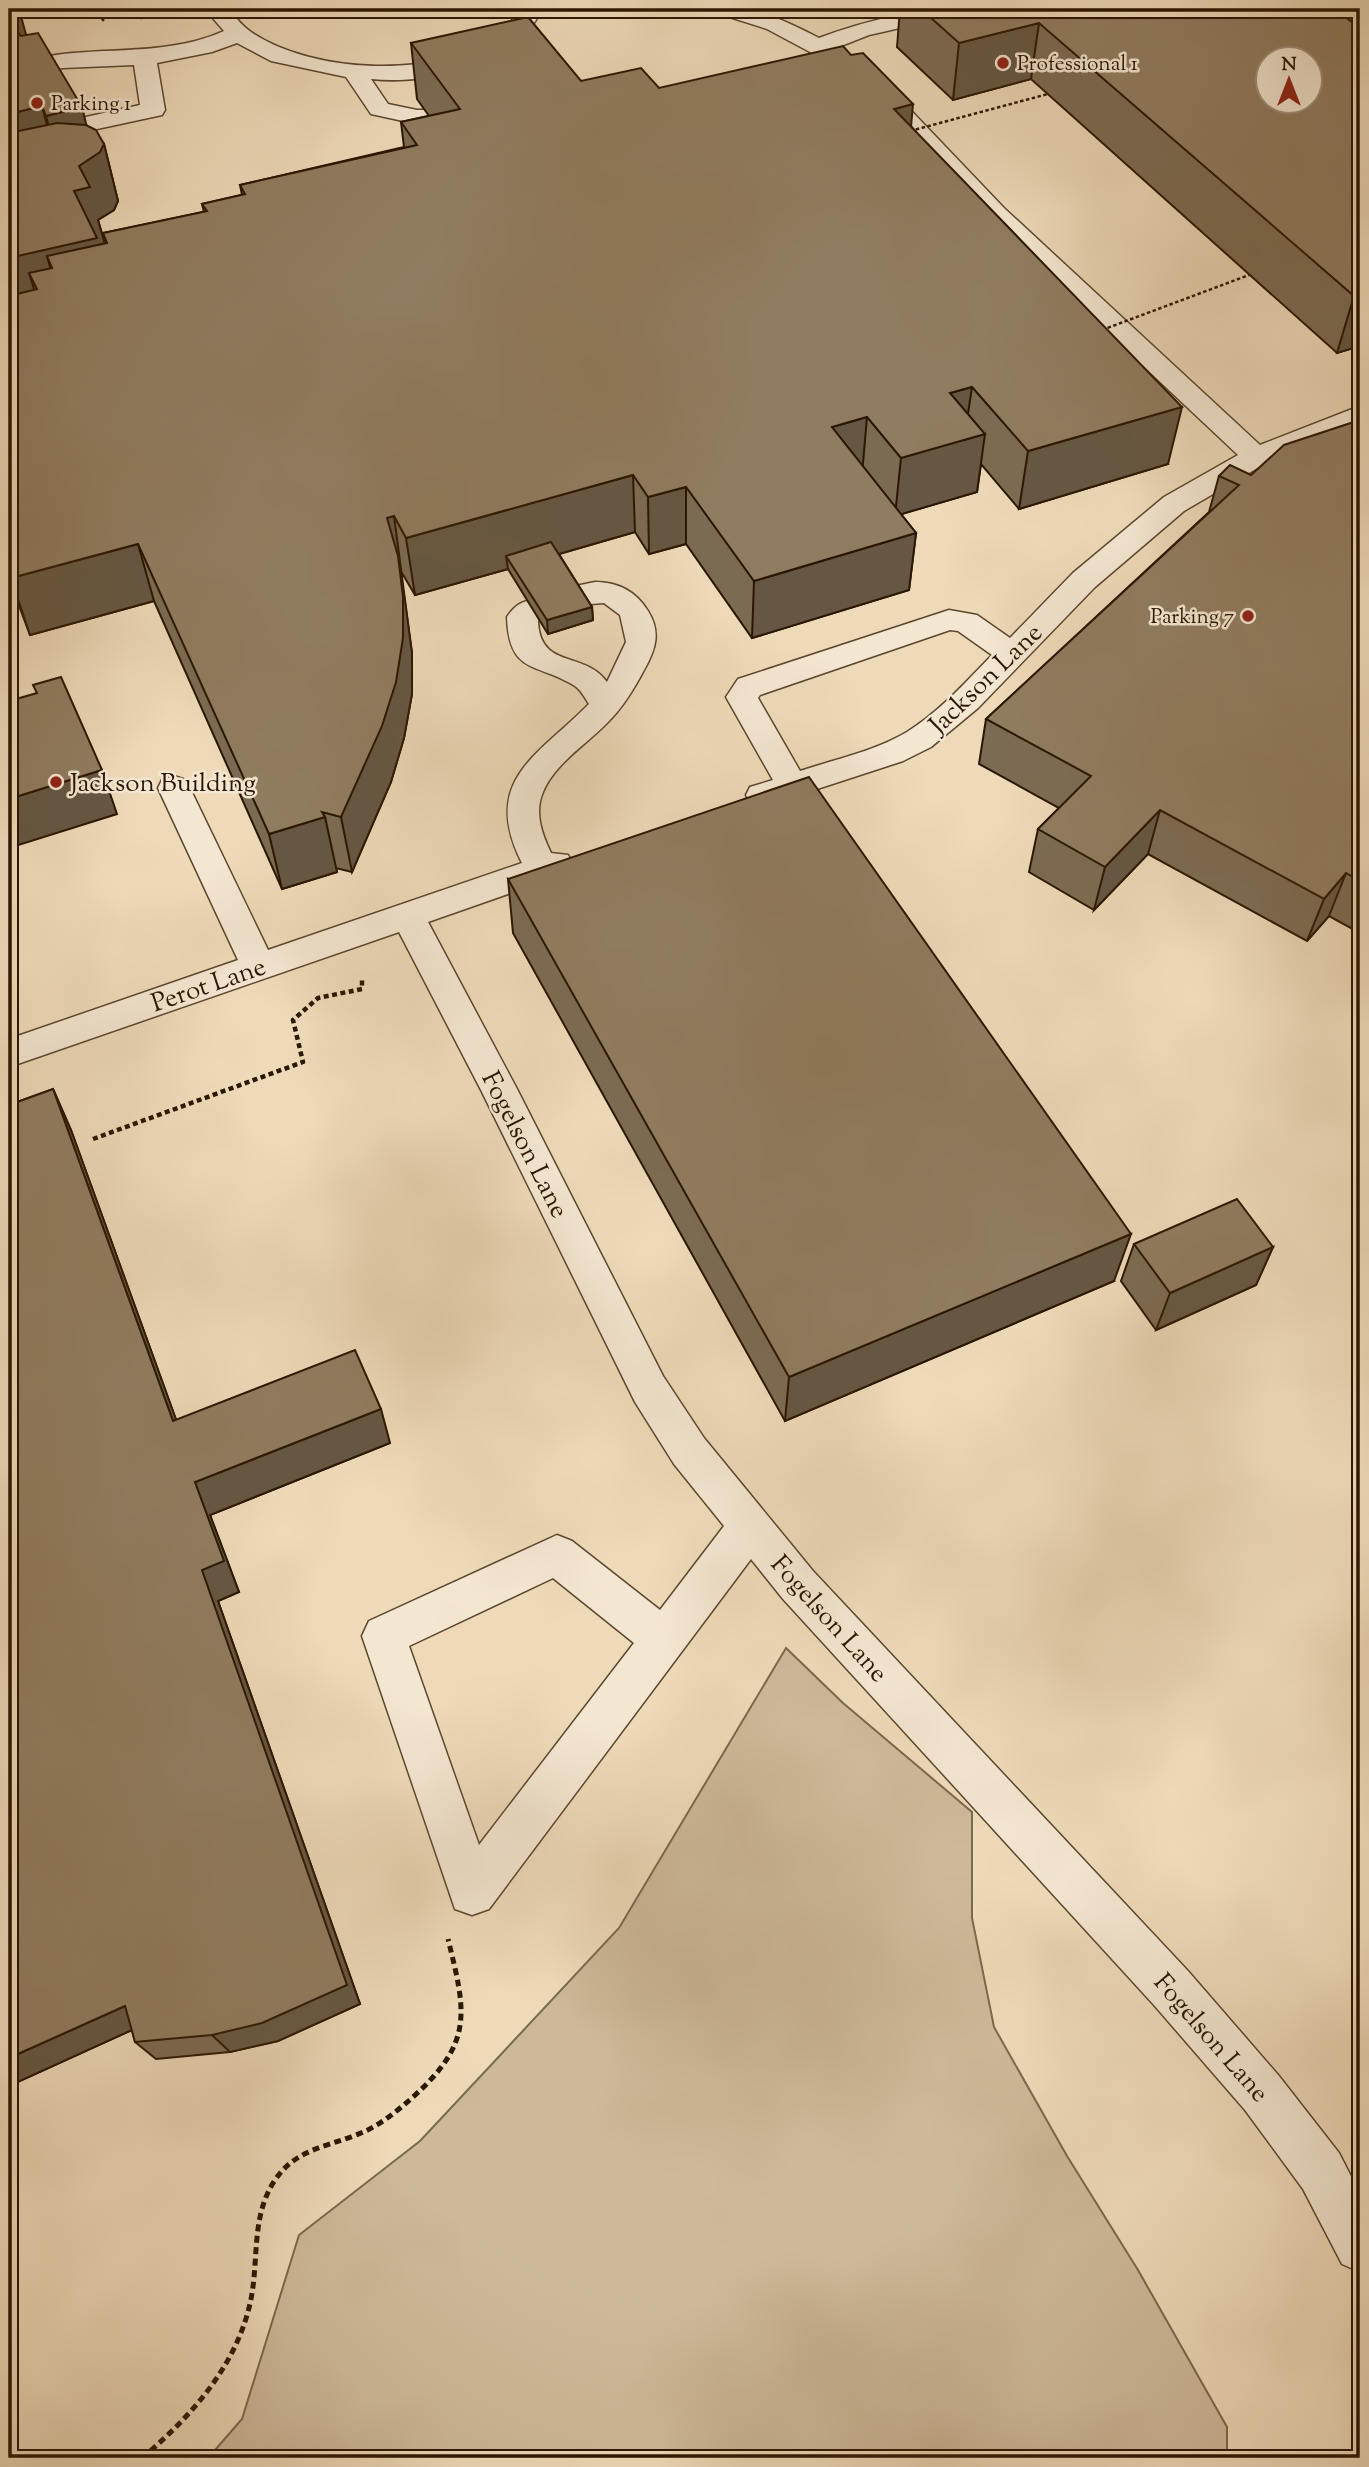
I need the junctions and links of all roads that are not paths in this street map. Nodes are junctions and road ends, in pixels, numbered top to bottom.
1 (216, 9) edge
2 (532, 9) edge
3 (728, 9) edge
4 (954, 9) edge
5 (238, 34) junction
6 (818, 47) junction
7 (145, 58) junction
8 (9, 71) edge
9 (355, 73) junction
10 (24, 108) edge
11 (429, 115) edge
12 (9, 141) edge
13 (1360, 415) edge
14 (1255, 457) junction
15 (577, 595) edge
16 (533, 609) edge
17 (1004, 664) junction
18 (1024, 692) edge
19 (614, 693) junction
20 (792, 785) junction
21 (174, 788) dead end
22 (739, 802) edge
23 (582, 856) edge
24 (542, 869) junction
25 (407, 915) junction
26 (258, 966) junction
27 (9, 1030) edge
28 (71, 1032) junction
29 (9, 1053) edge
30 (750, 1527) junction
31 (665, 1641) junction
32 (1360, 2246) edge

1 - 5 street
2 - 9 street
3 - 6 street
4 - 6 street
5 - 7 street
5 - 9 street
6 - 14 street
7 - 8 street
7 - 10 street
9 - 11 street
10 - 12 street
13 - 14 street, Jackson Lane
14 - 17 street, Jackson Lane
15 - 19 street
16 - 19 street
17 - 18 street
17 - 20 street, Jackson Lane
17 - 20 street
19 - 24 street
20 - 22 street, Jackson Lane
21 - 26 street
23 - 24 street
24 - 25 street
25 - 26 street, Perot Lane
25 - 30 street, Fogelson Lane
26 - 28 street, Perot Lane
27 - 28 street
28 - 29 street, Perot Lane
30 - 31 street
30 - 32 street, Fogelson Lane
31 - 31 street

